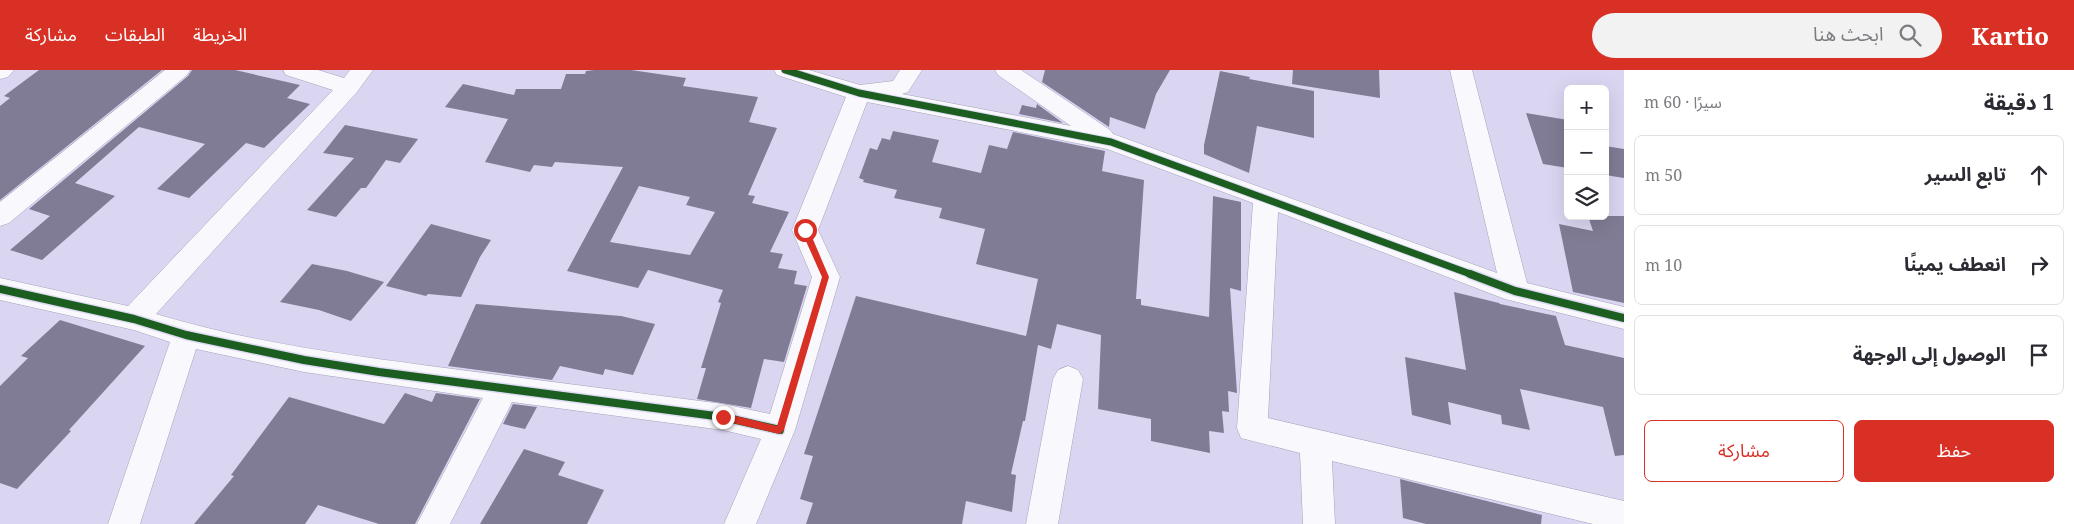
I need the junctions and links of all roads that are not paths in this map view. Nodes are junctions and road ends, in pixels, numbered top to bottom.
1 (179, 70) edge
2 (294, 70) edge
3 (785, 70) edge
4 (911, 70) edge
5 (1006, 70) edge
6 (1461, 70) edge
7 (356, 79) edge
8 (859, 93) junction
9 (1110, 142) junction
10 (1266, 198) junction
11 (0, 216) edge
12 (0, 289) edge
13 (1515, 291) junction
14 (1624, 318) edge
15 (134, 319) junction
16 (186, 335) junction
17 (1068, 379) dead end
18 (504, 388) junction
19 (780, 430) junction
20 (1315, 443) junction
21 (1613, 517) edge
22 (124, 524) edge
23 (433, 524) edge
24 (740, 524) edge
25 (1042, 524) edge
26 (1319, 524) edge

1 - 11 street
2 - 7 street
3 - 8 street
4 - 8 street
5 - 9 street
6 - 13 street
7 - 15 street
8 - 9 street
8 - 19 street
9 - 10 street
10 - 13 street
10 - 20 street
12 - 15 street
13 - 14 street
15 - 16 street
16 - 18 street
16 - 22 street
17 - 25 street
18 - 19 street
18 - 23 street
19 - 24 street
20 - 21 street
20 - 26 street

